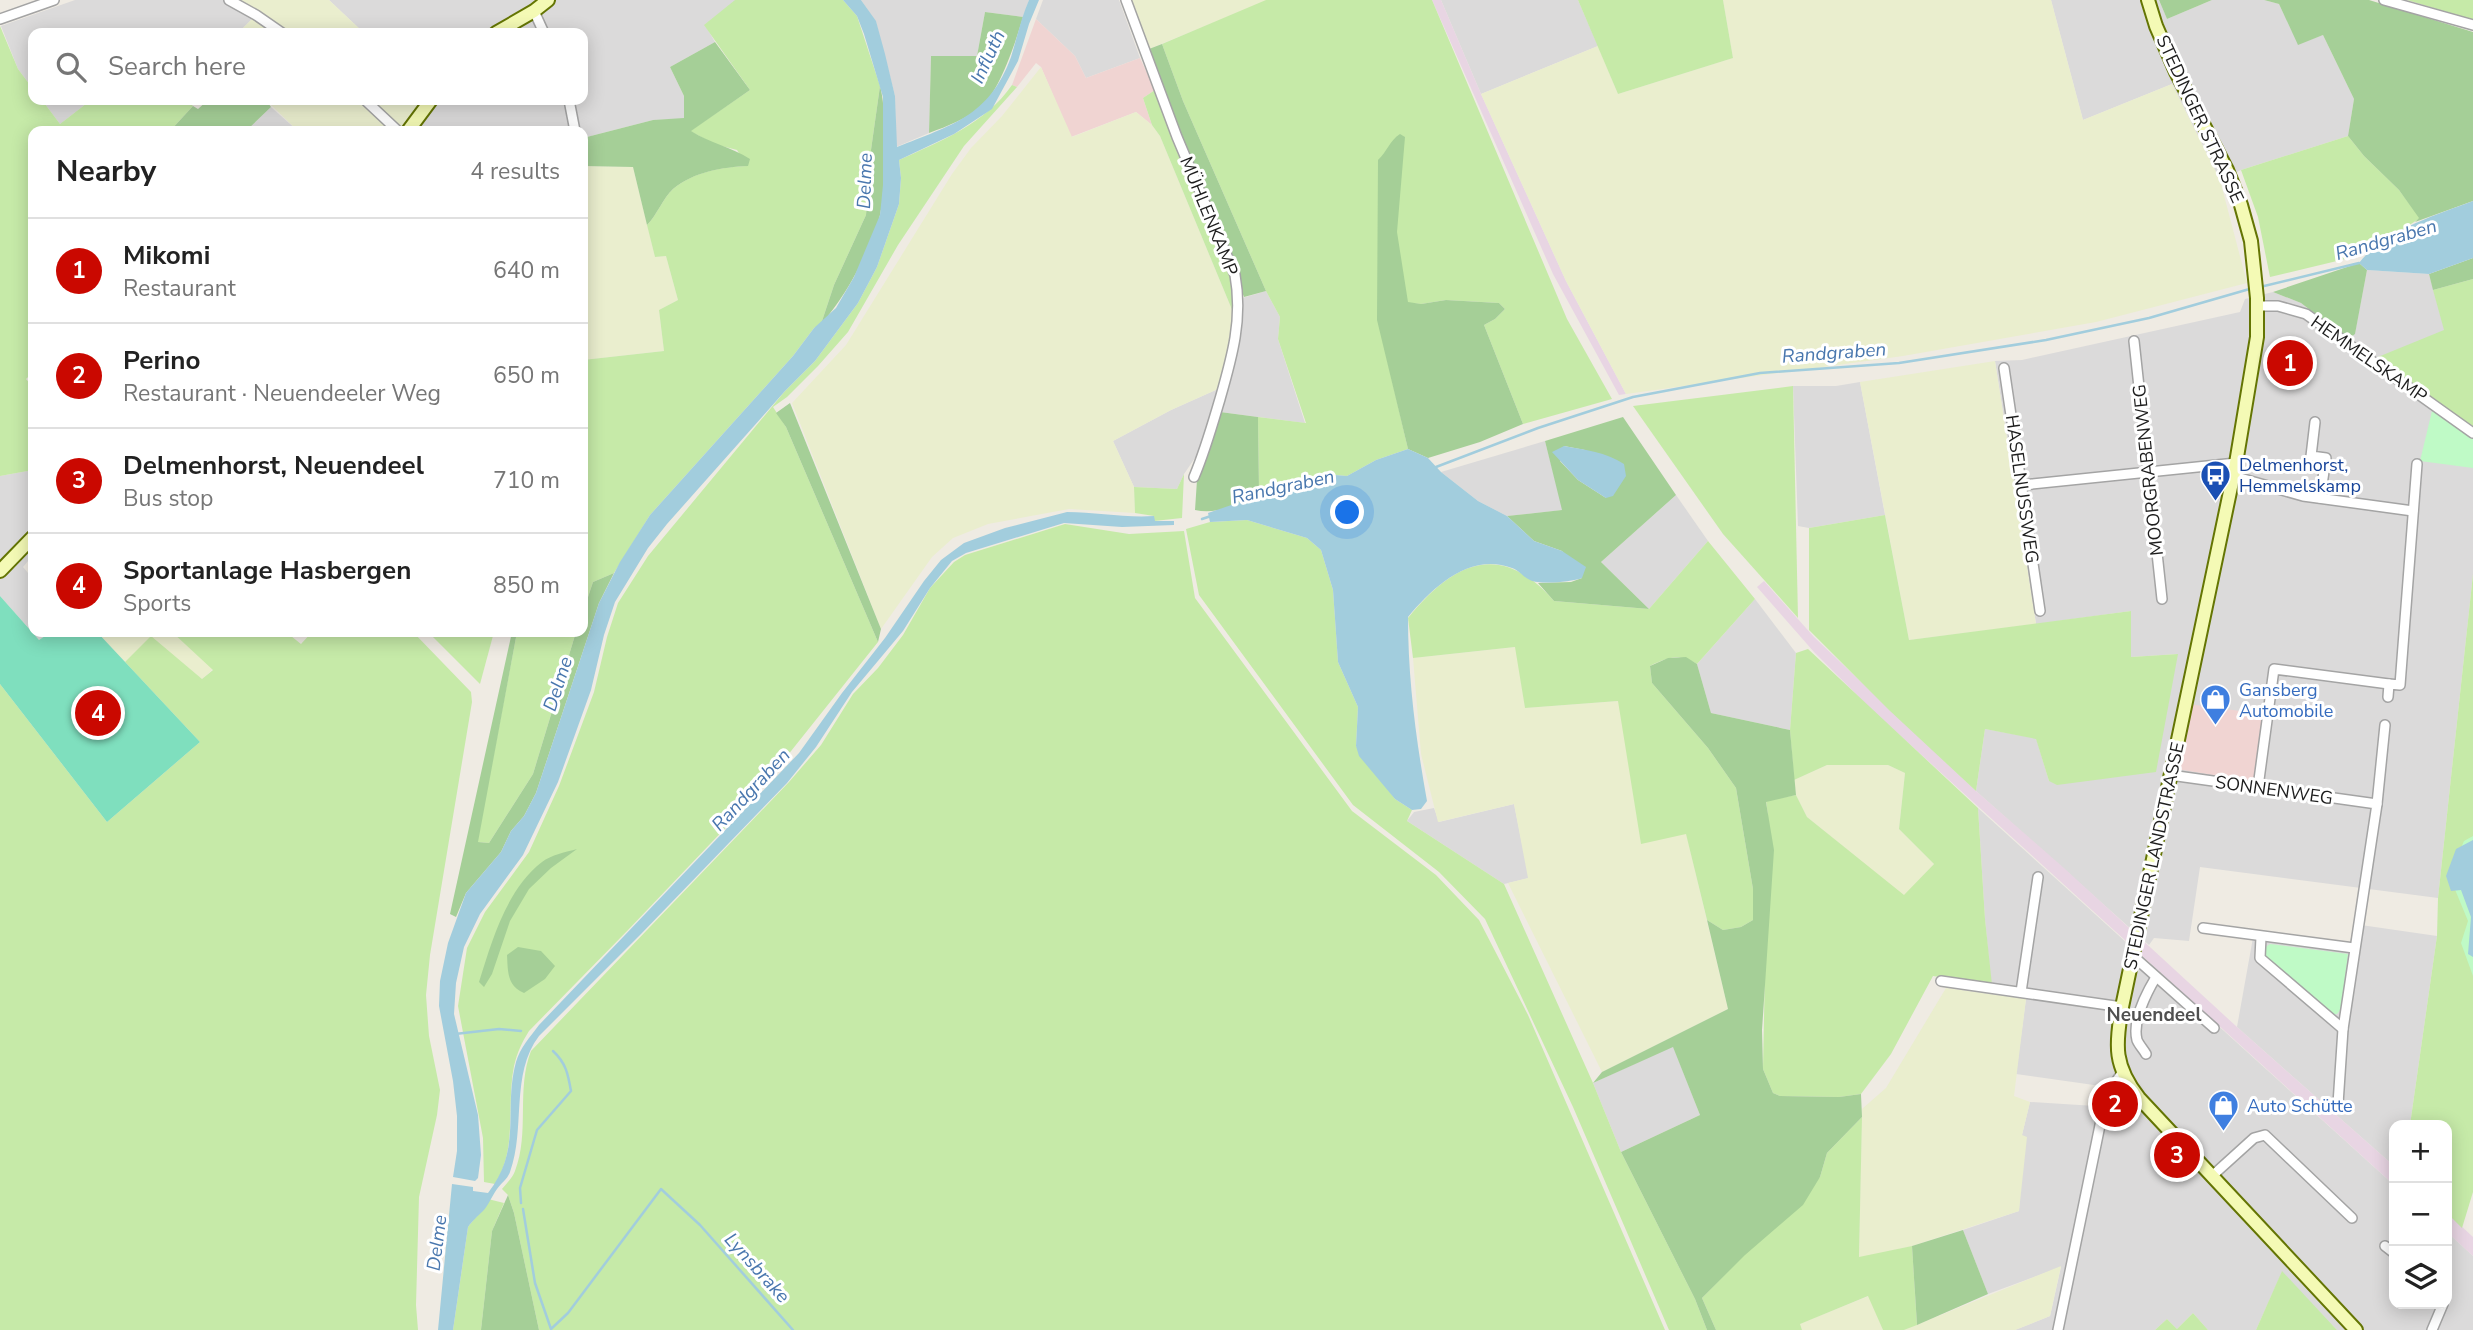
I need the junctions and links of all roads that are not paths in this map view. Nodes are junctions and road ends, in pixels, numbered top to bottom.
1 (54, 0) edge
2 (229, 0) edge
3 (548, 0) edge
4 (1126, 0) edge
5 (2148, 0) edge
6 (2384, 0) edge
7 (534, 11) junction
8 (0, 19) edge
9 (2473, 25) edge
10 (274, 28) edge
11 (505, 28) edge
12 (542, 28) edge
13 (370, 105) edge
14 (427, 105) edge
15 (570, 105) edge
16 (393, 126) edge
17 (412, 126) edge
18 (574, 126) edge
19 (2257, 302) junction
20 (2134, 341) dead end
21 (2004, 368) dead end
22 (2315, 422) dead end
23 (2473, 433) edge
24 (2417, 464) dead end
25 (2234, 470) junction
26 (2148, 473) junction
27 (1194, 477) dead end
28 (2023, 485) junction
29 (2320, 498) junction
30 (2413, 511) junction
31 (28, 542) edge
32 (0, 571) edge
33 (2162, 598) dead end
34 (2040, 611) dead end
35 (2389, 684) junction
36 (2388, 697) dead end
37 (2385, 725) dead end
38 (2170, 775) junction
39 (2258, 788) junction
40 (2377, 804) junction
41 (2038, 877) dead end
42 (2203, 928) dead end
43 (2261, 937) junction
44 (2354, 948) junction
45 (2133, 956) junction
46 (2156, 976) junction
47 (1941, 981) dead end
48 (2021, 992) junction
49 (2122, 1007) junction
50 (2214, 1028) dead end
51 (2343, 1029) junction
52 (2146, 1054) dead end
53 (2122, 1073) junction
54 (2338, 1104) dead end
55 (2212, 1176) junction
56 (2352, 1218) dead end
57 (2385, 1247) dead end
58 (2389, 1250) edge
59 (2441, 1309) edge
60 (2057, 1330) edge
61 (2356, 1330) edge
62 (2432, 1330) edge

1 - 8 street
2 - 10 street
3 - 7 main road
4 - 27 street, MÜHLENKAMP
5 - 19 main road, STEDINGER STRASSE
6 - 9 street
7 - 11 main road
7 - 12 street
13 - 16 street
14 - 17 main road
15 - 18 street
19 - 23 street, HEMMELSKAMP
19 - 25 main road, STEDINGER LANDSTRASSE
20 - 26 street, MOORGRABENWEG
21 - 28 street, HASELNUSSWEG
22 - 29 street
24 - 30 street
25 - 26 street
25 - 29 street
25 - 38 main road, STEDINGER LANDSTRASSE
26 - 28 street
26 - 33 street, MOORGRABENWEG
28 - 34 street, HASELNUSSWEG
29 - 30 street
30 - 35 street
31 - 32 main road
35 - 36 street
35 - 39 street
37 - 40 street
38 - 39 street, SONNENWEG
38 - 45 main road, STEDINGER LANDSTRASSE
39 - 40 street, SONNENWEG
40 - 44 street
41 - 48 street
42 - 43 street
43 - 44 street
43 - 51 street
44 - 51 street
45 - 46 street
45 - 49 main road, STEDINGER LANDSTRASSE
46 - 50 street
46 - 52 street
47 - 48 street
48 - 49 street
49 - 53 main road, STEDINGER LANDSTRASSE
51 - 54 street
53 - 55 main road, STEDINGER LANDSTRASSE
53 - 60 street
55 - 56 street
55 - 61 main road, STEDINGER LANDSTRASSE
57 - 58 street
59 - 62 street

